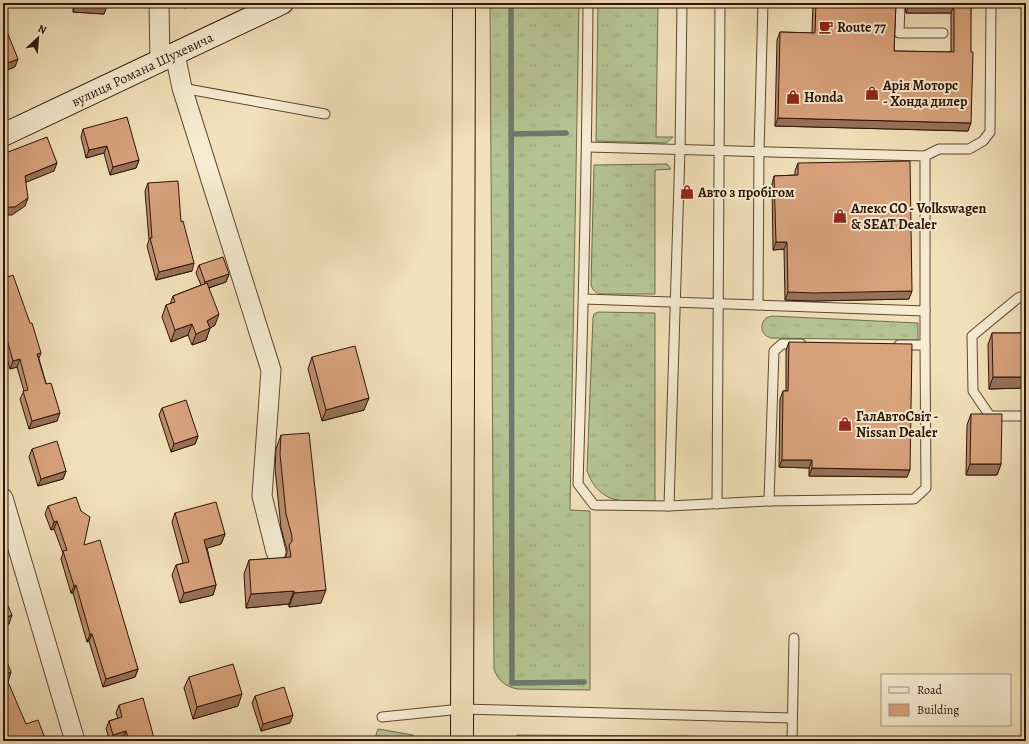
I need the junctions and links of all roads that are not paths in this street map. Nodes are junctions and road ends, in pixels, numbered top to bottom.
1 (159, 3) edge
2 (282, 3) edge
3 (464, 3) edge
4 (588, 3) edge
5 (682, 3) edge
6 (720, 3) edge
7 (763, 3) edge
8 (900, 3) edge
9 (991, 3) edge
10 (943, 33) dead end
11 (168, 57) junction
12 (182, 88) junction
13 (325, 114) dead end
14 (3, 135) edge
15 (587, 147) junction
16 (680, 150) junction
17 (719, 151) junction
18 (759, 152) junction
19 (925, 156) junction
20 (1026, 295) edge
21 (584, 299) junction
22 (674, 302) junction
23 (718, 304) junction
24 (758, 305) junction
25 (925, 311) junction
26 (814, 344) edge
27 (893, 345) edge
28 (925, 345) junction
29 (1026, 416) edge
30 (3, 498) edge
31 (769, 502) junction
32 (716, 504) junction
33 (669, 506) junction
34 (276, 552) dead end
35 (794, 638) dead end
36 (461, 709) junction
37 (382, 717) dead end
38 (792, 718) junction
39 (75, 741) edge
40 (462, 741) edge
41 (792, 741) edge

1 - 11 street
2 - 11 main road, вулиця Романа Шухевича
3 - 36 highway
4 - 15 lane
5 - 16 lane
6 - 17 lane
7 - 18 lane
8 - 10 lane
9 - 19 lane
11 - 12 street
11 - 14 main road, вулиця Романа Шухевича
12 - 13 lane
12 - 34 street
15 - 16 lane
15 - 21 lane
16 - 17 lane
16 - 22 lane
17 - 18 lane
17 - 23 lane
18 - 19 lane
18 - 24 lane
19 - 25 lane
20 - 29 lane
21 - 22 lane
21 - 33 lane
22 - 23 lane
22 - 33 lane
23 - 24 lane
23 - 32 lane
24 - 25 lane
25 - 28 lane
26 - 31 lane
27 - 28 lane
28 - 31 lane
30 - 39 street
31 - 32 lane
32 - 33 lane
35 - 38 lane
36 - 37 lane
36 - 38 lane
36 - 40 highway
38 - 41 lane

